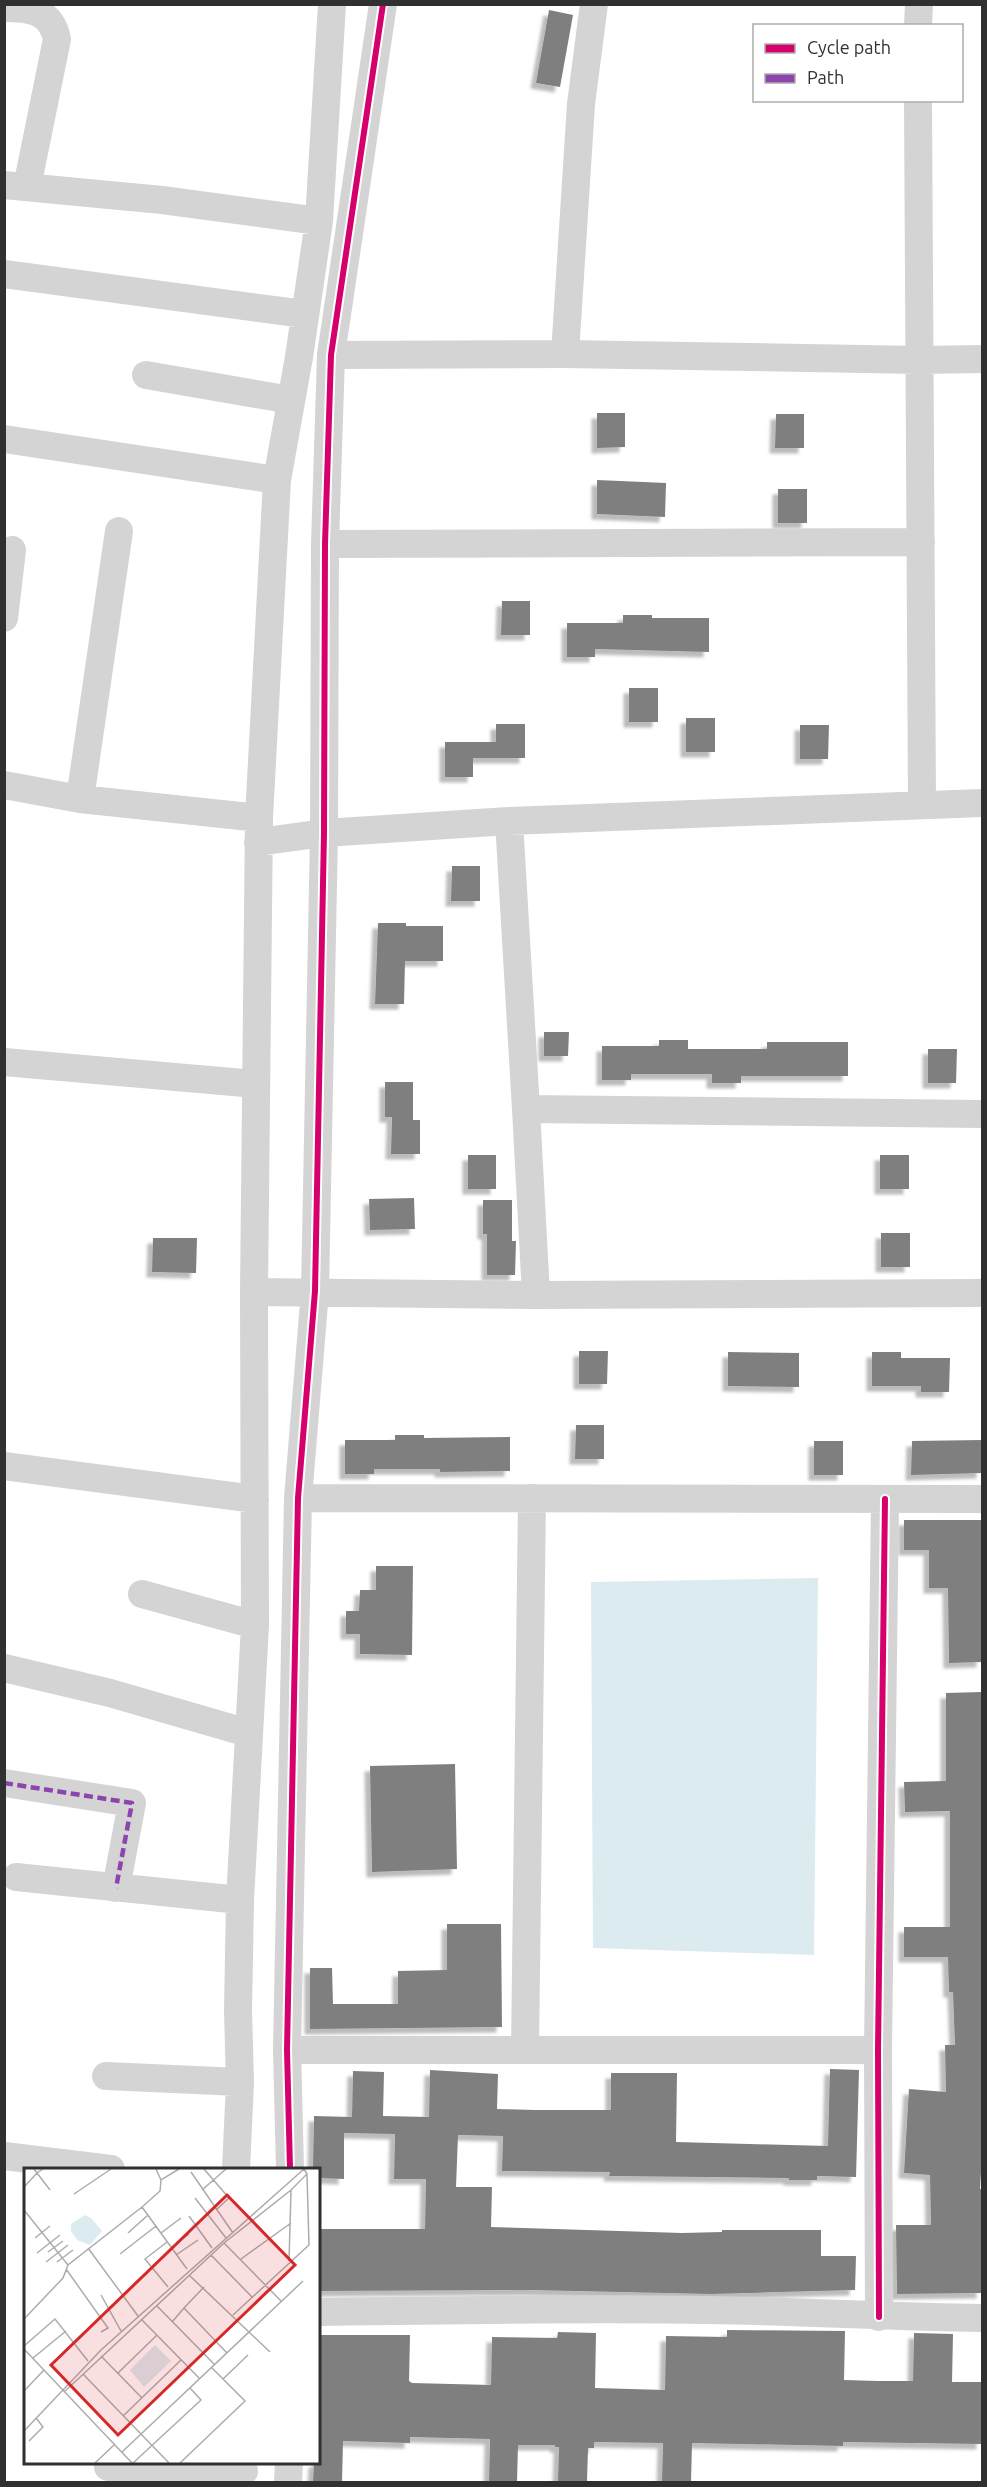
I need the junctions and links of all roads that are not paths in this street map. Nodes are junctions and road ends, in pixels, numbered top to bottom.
1 (332, 4) edge
2 (383, 4) edge
3 (594, 4) edge
4 (4, 8) edge
5 (918, 102) edge
6 (16, 186) edge
7 (319, 221) junction
8 (4, 274) edge
9 (304, 314) junction
10 (565, 354) junction
11 (331, 356) junction
12 (982, 359) edge
13 (921, 360) junction
14 (146, 375) dead end
15 (291, 400) junction
16 (4, 439) edge
17 (277, 480) junction
18 (119, 531) dead end
19 (921, 542) junction
20 (324, 544) junction
21 (12, 550) dead end
22 (4, 618) edge
23 (4, 785) edge
24 (81, 799) junction
25 (982, 803) edge
26 (922, 805) junction
27 (509, 821) junction
28 (259, 830) junction
29 (324, 833) junction
30 (4, 1062) edge
31 (256, 1084) junction
32 (526, 1109) junction
33 (982, 1114) edge
34 (315, 1291) junction
35 (254, 1292) junction
36 (982, 1293) edge
37 (536, 1295) junction
38 (4, 1466) edge
39 (298, 1498) junction
40 (532, 1498) junction
41 (255, 1499) junction
42 (885, 1499) junction
43 (982, 1499) edge
44 (142, 1594) dead end
45 (255, 1625) junction
46 (4, 1668) edge
47 (248, 1733) junction
48 (4, 1784) edge
49 (16, 1877) dead end
50 (116, 1888) junction
51 (240, 1900) junction
52 (287, 2050) junction
53 (525, 2050) junction
54 (878, 2050) junction
55 (106, 2076) dead end
56 (240, 2082) junction
57 (4, 2156) edge
58 (103, 2168) edge
59 (236, 2168) edge
60 (290, 2168) edge
61 (320, 2312) edge
62 (879, 2317) junction
63 (982, 2318) edge
64 (289, 2463) edge
65 (108, 2467) dead end
66 (244, 2472) edge
67 (288, 2482) edge

1 - 7 street
2 - 11 street
3 - 10 street
4 - 6 street
5 - 13 street
6 - 7 street
7 - 9 street
8 - 9 street
9 - 15 street
10 - 11 street
10 - 13 street
11 - 20 street
12 - 13 street
13 - 19 street
14 - 15 street
15 - 17 street
16 - 17 street
17 - 28 street
18 - 24 street
19 - 20 street
19 - 26 street
20 - 29 street
21 - 22 street
23 - 24 street
24 - 28 street
25 - 26 street
26 - 27 street
27 - 29 street
27 - 32 street
28 - 29 street
28 - 31 street
29 - 34 street
30 - 31 street
31 - 35 street
32 - 33 street
32 - 37 street
34 - 35 street
34 - 37 street
34 - 39 street
35 - 41 street
36 - 37 street
38 - 41 street
39 - 40 street
39 - 52 street
40 - 42 street
40 - 53 street
41 - 45 street
42 - 43 street
42 - 54 street
44 - 45 street
45 - 47 street
46 - 47 street
47 - 51 street
48 - 50 street
49 - 50 street
50 - 51 street
51 - 56 street
52 - 53 street
52 - 60 street
53 - 54 street
54 - 62 street
55 - 56 street
56 - 59 street
57 - 58 street
61 - 62 street
62 - 63 street
64 - 67 street
65 - 66 street

